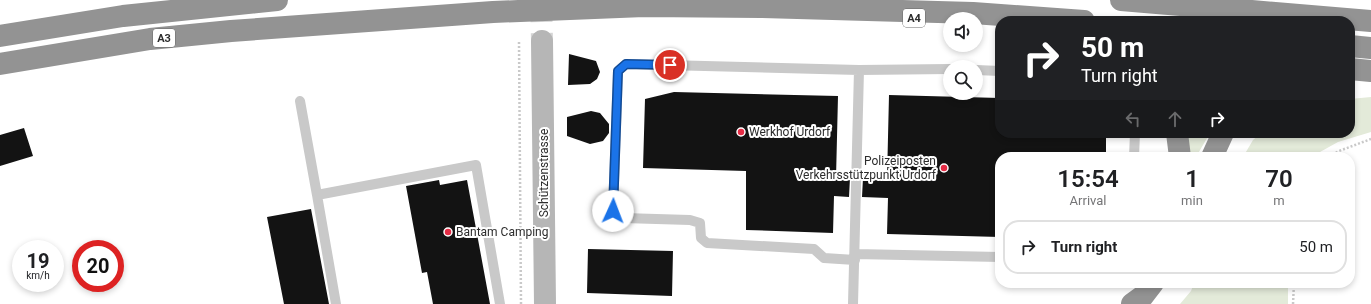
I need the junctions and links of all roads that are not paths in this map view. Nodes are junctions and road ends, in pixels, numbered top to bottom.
1 (277, 0) edge
2 (1121, 0) edge
3 (1256, 0) edge
4 (877, 9) junction
5 (1295, 15) junction
6 (1015, 16) edge
7 (1308, 16) edge
8 (1355, 20) edge
9 (1371, 21) edge
10 (943, 24) edge
11 (983, 29) edge
12 (995, 30) edge
13 (0, 36) edge
14 (542, 41) tunnel mouth
15 (1355, 46) edge
16 (1371, 48) edge
17 (0, 64) edge
18 (943, 69) edge
19 (859, 70) junction
20 (983, 70) edge
21 (1355, 70) edge
22 (995, 71) edge
23 (1371, 71) edge
24 (300, 101) dead end
25 (1135, 138) edge
26 (1178, 138) edge
27 (1221, 138) edge
28 (1134, 152) edge
29 (1179, 152) edge
30 (1214, 152) edge
31 (317, 195) junction
32 (855, 257) junction
33 (995, 258) edge
34 (1149, 288) edge
35 (1162, 288) edge
36 (336, 304) edge
37 (500, 304) edge
38 (545, 304) edge
39 (853, 304) edge
40 (1132, 304) edge
41 (1151, 304) edge

1 - 13 highway, A3
2 - 5 highway
3 - 5 highway
4 - 6 highway, A3
4 - 10 highway, A4
4 - 17 highway, A3
5 - 7 highway
8 - 9 highway
11 - 12 highway
14 - 38 main road, Schützenstrasse
15 - 16 highway
18 - 19 lane
19 - 32 lane
19 - 32 lane
20 - 22 lane
21 - 23 highway
24 - 31 lane
25 - 28 lane
26 - 29 highway
27 - 30 highway
31 - 36 lane
31 - 37 lane
32 - 33 lane
32 - 39 lane
34 - 40 highway
35 - 41 highway

